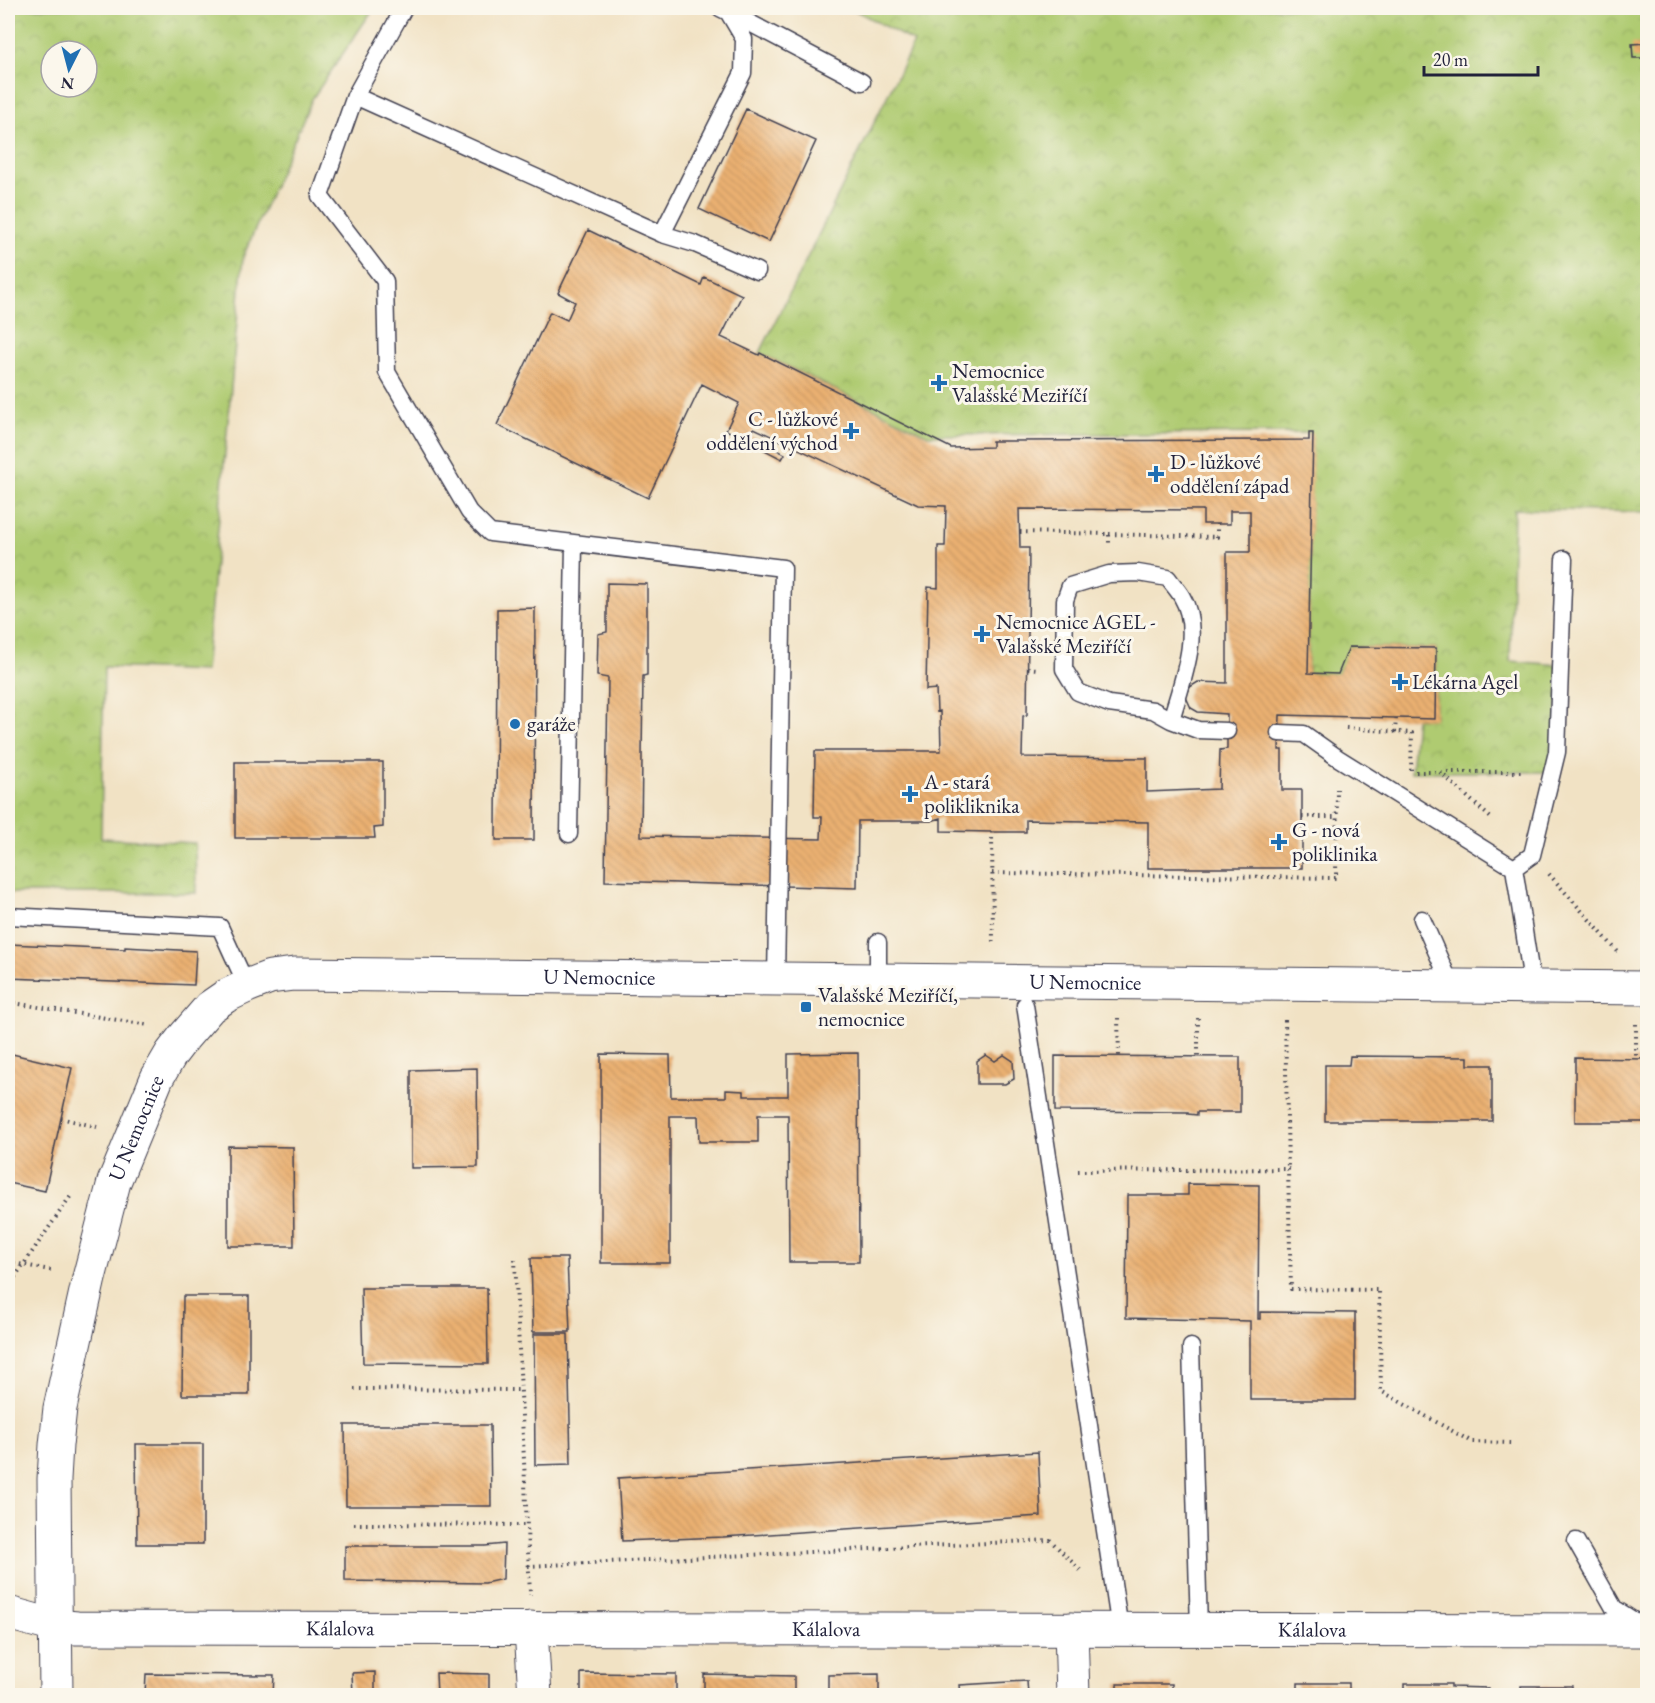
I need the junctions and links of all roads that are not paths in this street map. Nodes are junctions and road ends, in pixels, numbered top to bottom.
1 (404, 8) edge
2 (724, 10) edge
3 (862, 82) dead end
4 (355, 96) junction
5 (662, 234) junction
6 (757, 271) dead end
7 (574, 544) junction
8 (1564, 559) dead end
9 (1171, 720) junction
10 (1227, 731) dead end
11 (1279, 733) dead end
12 (569, 834) dead end
13 (1514, 868) junction
14 (8, 916) edge
15 (1422, 919) dead end
16 (878, 942) dead end
17 (776, 979) junction
18 (878, 980) junction
19 (247, 986) junction
20 (1452, 987) junction
21 (1533, 987) junction
22 (1647, 988) edge
23 (1025, 1005) dead end
24 (1191, 1347) dead end
25 (1576, 1541) dead end
26 (8, 1613) edge
27 (55, 1626) junction
28 (531, 1628) junction
29 (1071, 1629) junction
30 (1120, 1629) junction
31 (1199, 1629) junction
32 (1647, 1630) edge
33 (56, 1695) edge
34 (535, 1695) edge
35 (1073, 1695) edge

1 - 4 lane
2 - 3 lane
2 - 5 lane
4 - 5 lane
4 - 7 lane
5 - 6 lane
7 - 12 lane
7 - 17 lane
8 - 13 lane
9 - 9 lane
9 - 10 lane
11 - 13 lane
13 - 21 lane
14 - 19 lane
15 - 20 lane
16 - 18 lane
17 - 18 street, U Nemocnice
17 - 19 street, U Nemocnice
18 - 20 street, U Nemocnice
19 - 27 street, U Nemocnice
20 - 21 street, U Nemocnice
21 - 22 street, U Nemocnice
23 - 30 lane
24 - 31 lane
25 - 32 lane
26 - 27 street, Kálalova
27 - 28 street, Kálalova
27 - 33 street, U Nemocnice
28 - 29 street, Kálalova
28 - 34 street
29 - 30 street, Kálalova
29 - 35 street
30 - 31 street, Kálalova
31 - 32 street, Kálalova

